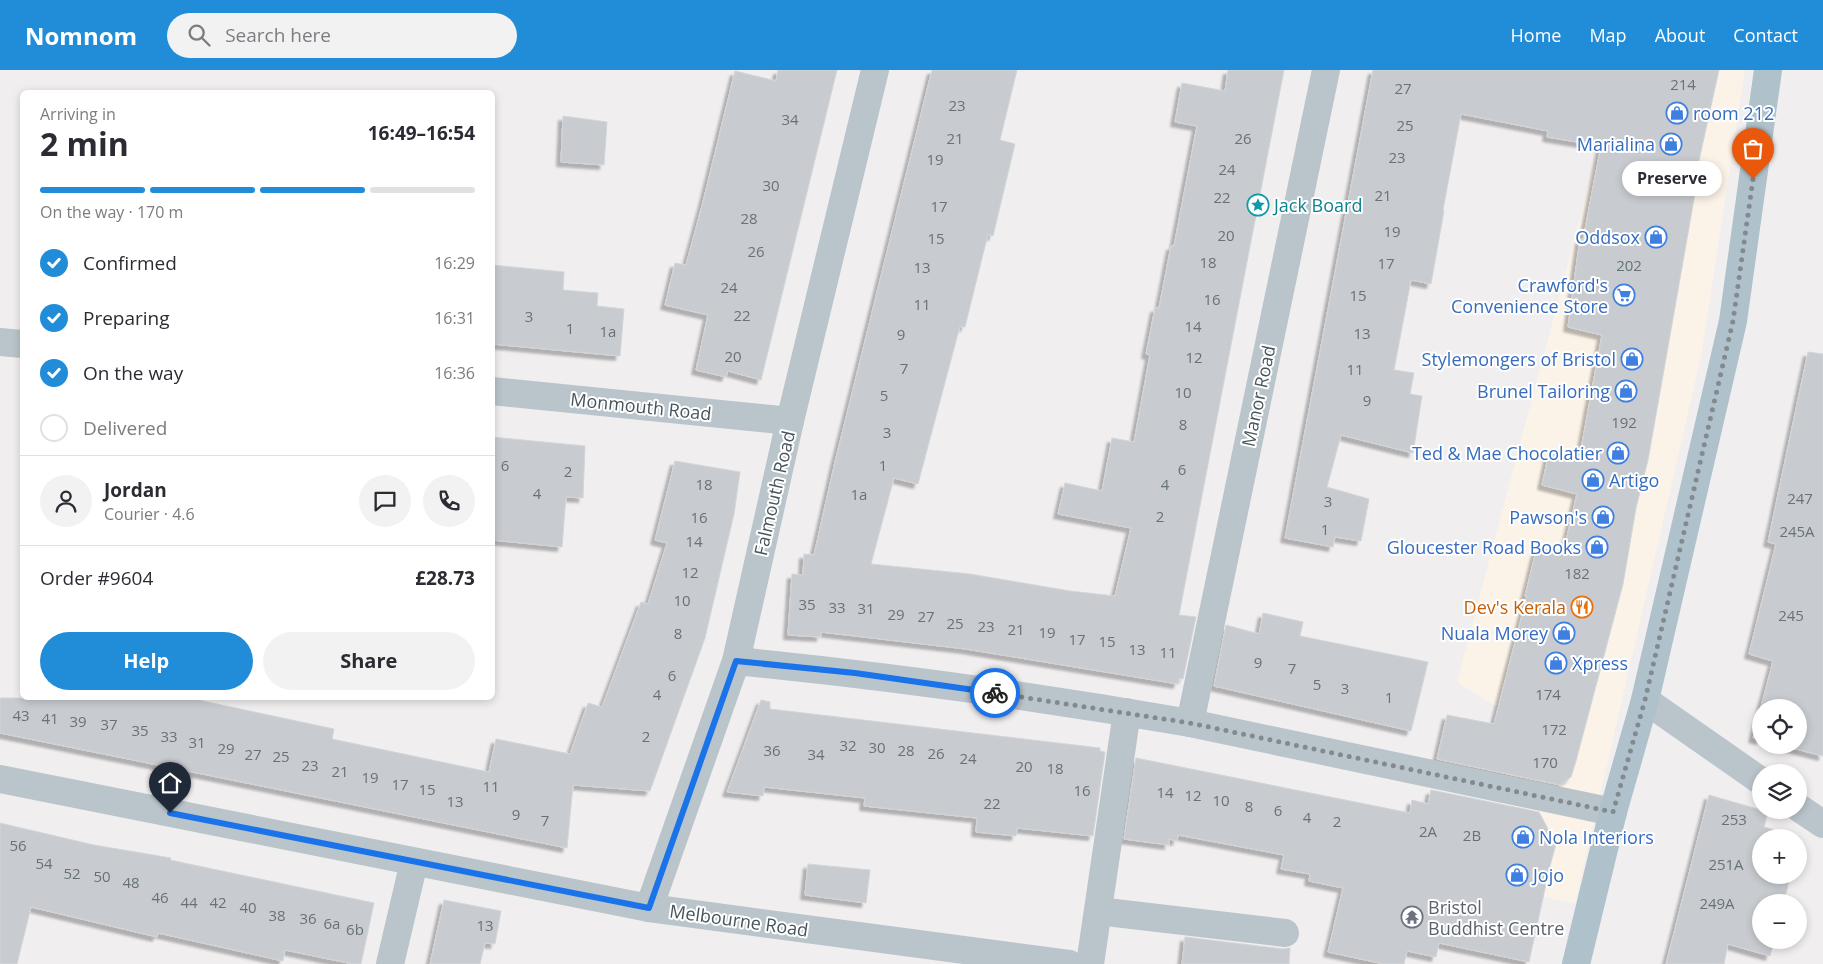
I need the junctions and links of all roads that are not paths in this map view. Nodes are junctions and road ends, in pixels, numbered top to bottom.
1 (875, 70) edge
2 (1326, 70) edge
3 (1768, 70) edge
4 (0, 342) edge
5 (20, 344) edge
6 (495, 391) edge
7 (790, 421) junction
8 (736, 661) junction
9 (1645, 700) junction
10 (1127, 712) junction
11 (1190, 723) junction
12 (1752, 775) edge
13 (0, 779) edge
14 (1613, 812) junction
15 (1807, 813) edge
16 (1823, 824) edge
17 (414, 862) junction
18 (649, 908) junction
19 (1098, 911) junction
20 (1285, 933) dead end
21 (390, 964) edge
22 (1069, 964) edge
23 (1090, 964) edge
24 (1576, 964) edge

1 - 7 street, Falmouth Road
2 - 11 street, Manor Road
3 - 9 main road
4 - 5 street
6 - 7 street, Monmouth Road
7 - 8 street, Falmouth Road
8 - 10 street
8 - 18 street, Falmouth Road
9 - 12 street
9 - 14 main road
10 - 11 street
10 - 19 street
11 - 14 street
13 - 17 street, Melbourne Road
14 - 24 main road
15 - 16 street
17 - 18 street, Melbourne Road
17 - 21 street
18 - 22 street, Melbourne Road
19 - 20 street
19 - 23 street

